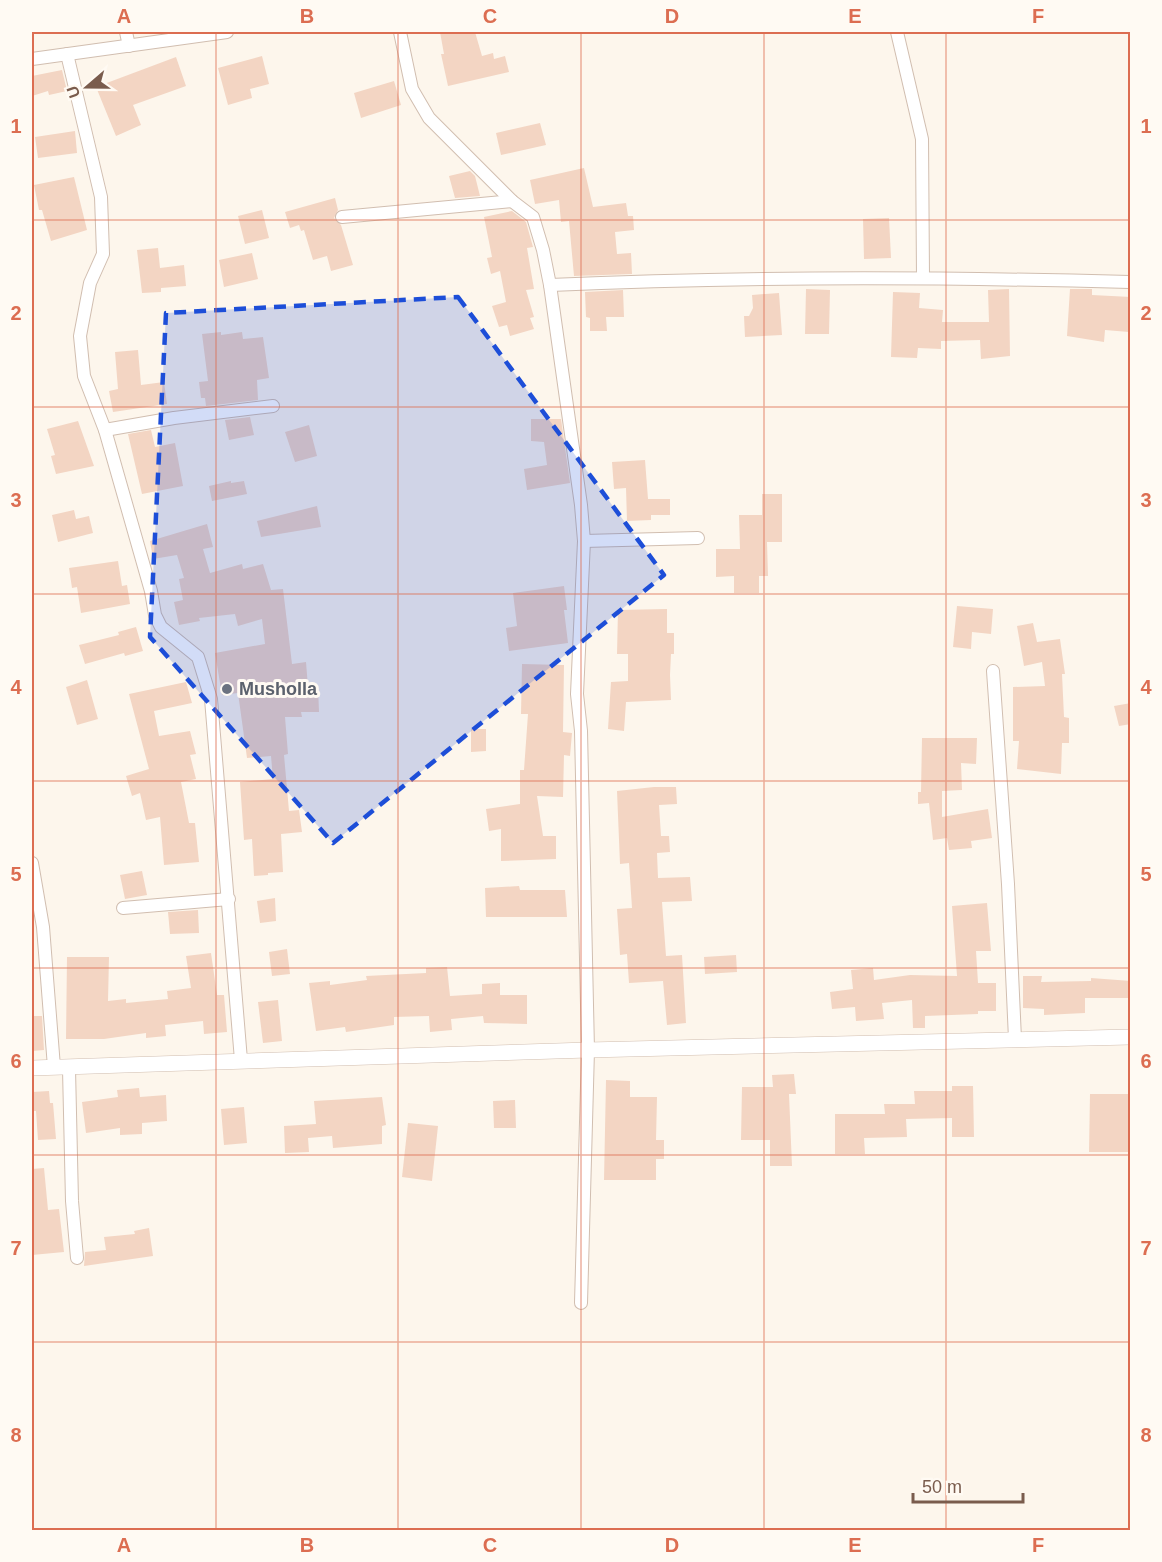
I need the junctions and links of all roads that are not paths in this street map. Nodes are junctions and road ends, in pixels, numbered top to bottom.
1 (126, 32) edge
2 (227, 32) edge
3 (400, 32) edge
4 (897, 32) edge
5 (129, 46) junction
6 (67, 54) junction
7 (32, 59) edge
8 (513, 201) junction
9 (342, 217) dead end
10 (923, 277) junction
11 (1131, 282) edge
12 (550, 285) junction
13 (273, 406) dead end
14 (105, 430) junction
15 (698, 538) dead end
16 (584, 541) junction
17 (993, 671) dead end
18 (32, 862) edge
19 (229, 899) junction
20 (123, 908) dead end
21 (1131, 1037) edge
22 (1015, 1039) junction
23 (588, 1050) junction
24 (241, 1060) junction
25 (32, 1068) edge
26 (61, 1068) junction
27 (77, 1258) dead end
28 (581, 1303) dead end

1 - 5 street
2 - 5 street
3 - 8 street
4 - 10 street
5 - 6 street
6 - 7 street
6 - 14 street
8 - 9 street
8 - 12 street
10 - 11 street
10 - 12 street
12 - 16 street
13 - 14 street
14 - 19 street
15 - 16 street
16 - 23 street
17 - 22 street
18 - 26 street
19 - 20 street
19 - 24 street
21 - 22 street
22 - 23 street
23 - 24 street
23 - 28 street
24 - 26 street
25 - 26 street
26 - 27 street

